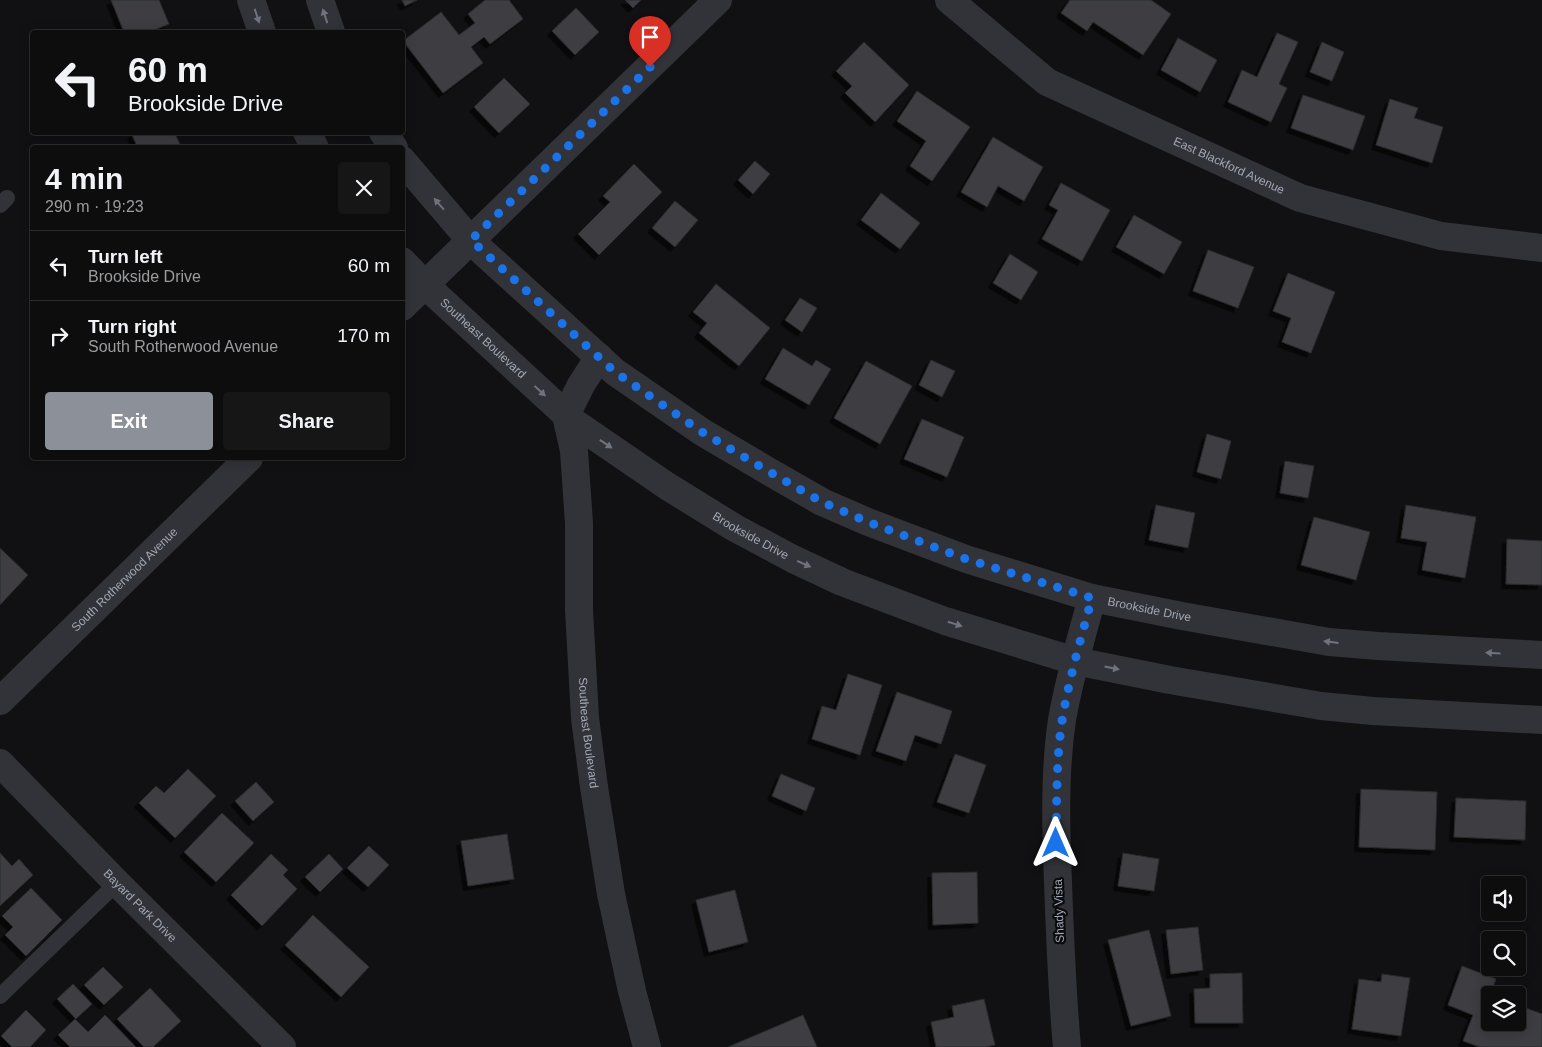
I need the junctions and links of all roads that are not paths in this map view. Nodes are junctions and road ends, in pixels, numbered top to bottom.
1 (251, 0) edge
2 (320, 0) edge
3 (718, 0) edge
4 (949, 0) edge
5 (261, 30) edge
6 (330, 30) edge
7 (405, 164) edge
8 (471, 240) junction
9 (1542, 248) edge
10 (405, 264) edge
11 (425, 285) junction
12 (405, 305) edge
13 (599, 357) junction
14 (566, 415) junction
15 (247, 460) edge
16 (1092, 598) junction
17 (1542, 655) edge
18 (1075, 661) junction
19 (0, 701) edge
20 (1542, 720) edge
21 (0, 763) edge
22 (117, 883) junction
23 (0, 996) edge
24 (265, 1041) edge
25 (647, 1047) edge
26 (1066, 1047) edge

1 -> 5 street
6 -> 2 street
3 - 8 street
4 - 9 street, East Blackford Avenue
8 -> 7 street
8 - 11 street
8 - 13 street, Brookside Drive
10 - 11 street, Southeast Boulevard
11 - 12 street
11 -> 14 street, Southeast Boulevard
13 - 14 street
13 - 16 street, Brookside Drive
14 -> 18 street, Brookside Drive
14 - 25 street, Southeast Boulevard
15 - 19 street, South Rotherwood Avenue
17 -> 16 street, Brookside Drive
16 - 18 street, Shady Vista
18 -> 20 street, Brookside Drive
18 - 26 street, Shady Vista
21 - 22 street, Bayard Park Drive
22 - 23 lane
22 - 24 street, Bayard Park Drive

